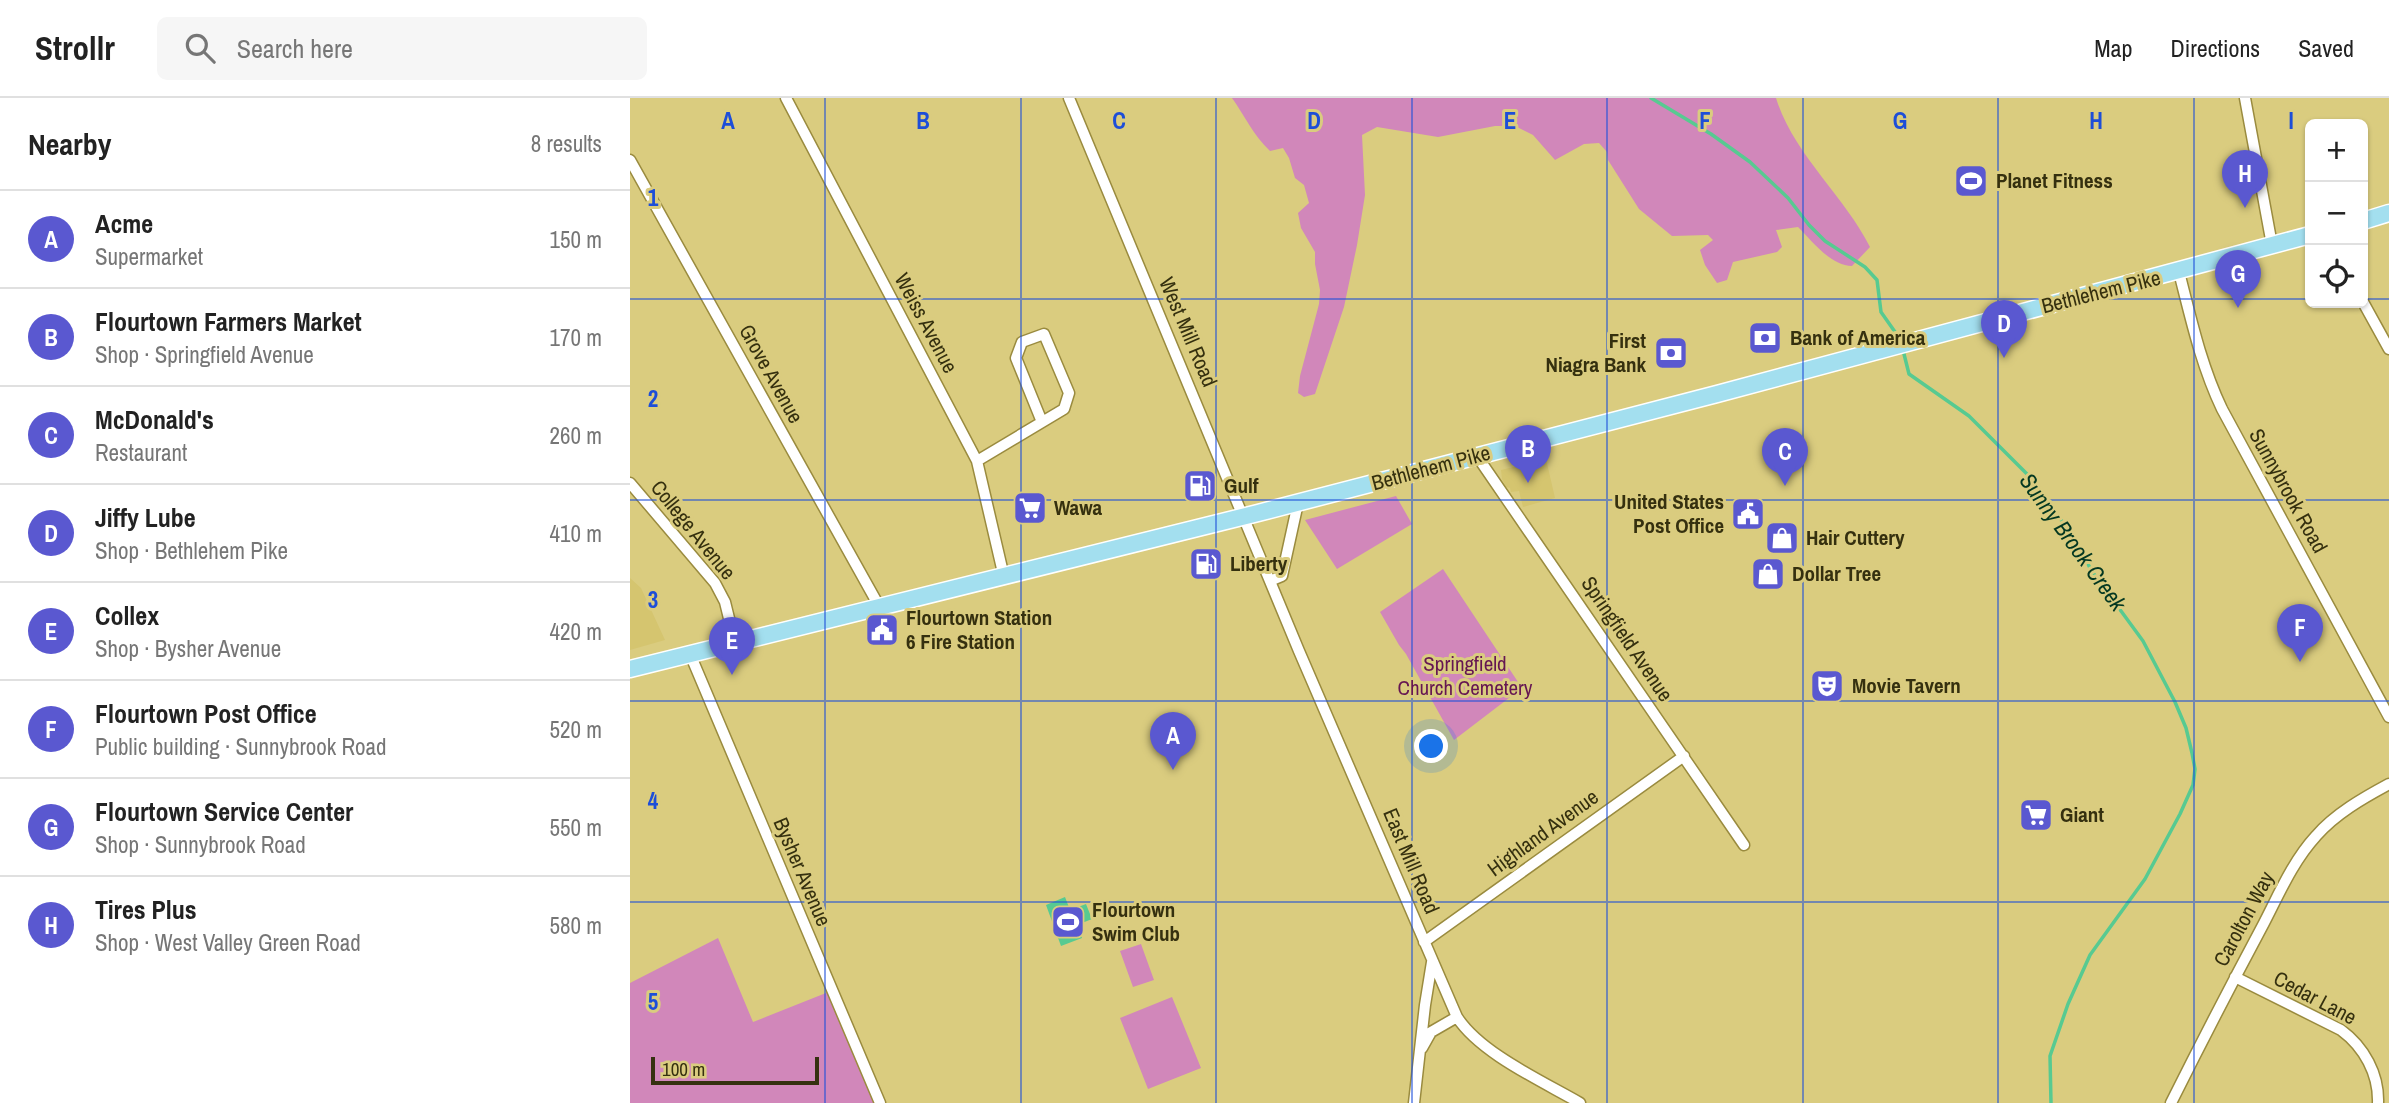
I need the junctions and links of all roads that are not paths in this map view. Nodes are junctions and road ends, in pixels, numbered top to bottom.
1 (786, 98) edge
2 (1069, 98) edge
3 (2245, 98) edge
4 (630, 160) edge
5 (2389, 213) edge
6 (2368, 219) edge
7 (2305, 236) edge
8 (2272, 245) junction
9 (2179, 272) junction
10 (2366, 308) edge
11 (2389, 349) edge
12 (1042, 422) junction
13 (1477, 456) junction
14 (976, 461) junction
15 (630, 482) edge
16 (1298, 503) junction
17 (1244, 517) junction
18 (1004, 577) junction
19 (1270, 581) junction
20 (879, 606) junction
21 (735, 643) junction
22 (690, 654) junction
23 (630, 669) edge
24 (2389, 717) edge
25 (1684, 756) junction
26 (2389, 784) edge
27 (1744, 845) dead end
28 (1424, 942) junction
29 (1433, 962) junction
30 (2235, 977) junction
31 (1457, 1017) junction
32 (1418, 1060) junction
33 (880, 1103) edge
34 (1414, 1103) edge
35 (1580, 1103) edge
36 (2171, 1103) edge
37 (2378, 1103) edge

1 - 14 street, Weiss Avenue
2 - 17 street, West Mill Road
3 - 8 street
4 - 20 street, Grove Avenue
5 - 6 main road
7 - 8 main road, Bethlehem Pike
8 - 9 main road, Bethlehem Pike
9 - 13 main road, Bethlehem Pike
9 - 24 street, Sunnybrook Road
10 - 11 street
12 - 12 street
12 - 14 street
13 - 16 main road, Bethlehem Pike
13 - 25 street, Springfield Avenue
14 - 18 street, Weiss Avenue
15 - 21 street, College Avenue
16 - 17 main road, Bethlehem Pike
16 - 19 street
17 - 18 main road, Bethlehem Pike
17 - 19 street, West Mill Road
18 - 20 main road, Bethlehem Pike
19 - 28 street, East Mill Road
20 - 21 main road, Bethlehem Pike
21 - 22 main road, Bethlehem Pike
22 - 23 main road, Bethlehem Pike
22 - 33 street, Bysher Avenue
25 - 27 street, Springfield Avenue
25 - 28 street, Highland Avenue
26 - 30 street, Carolton Way
28 - 29 street, East Mill Road
29 - 31 street, East Mill Road
29 - 32 street
30 - 36 street, Carolton Way
30 - 37 street, Cedar Lane
31 - 32 street
31 - 35 street, East Mill Road
32 - 34 street

